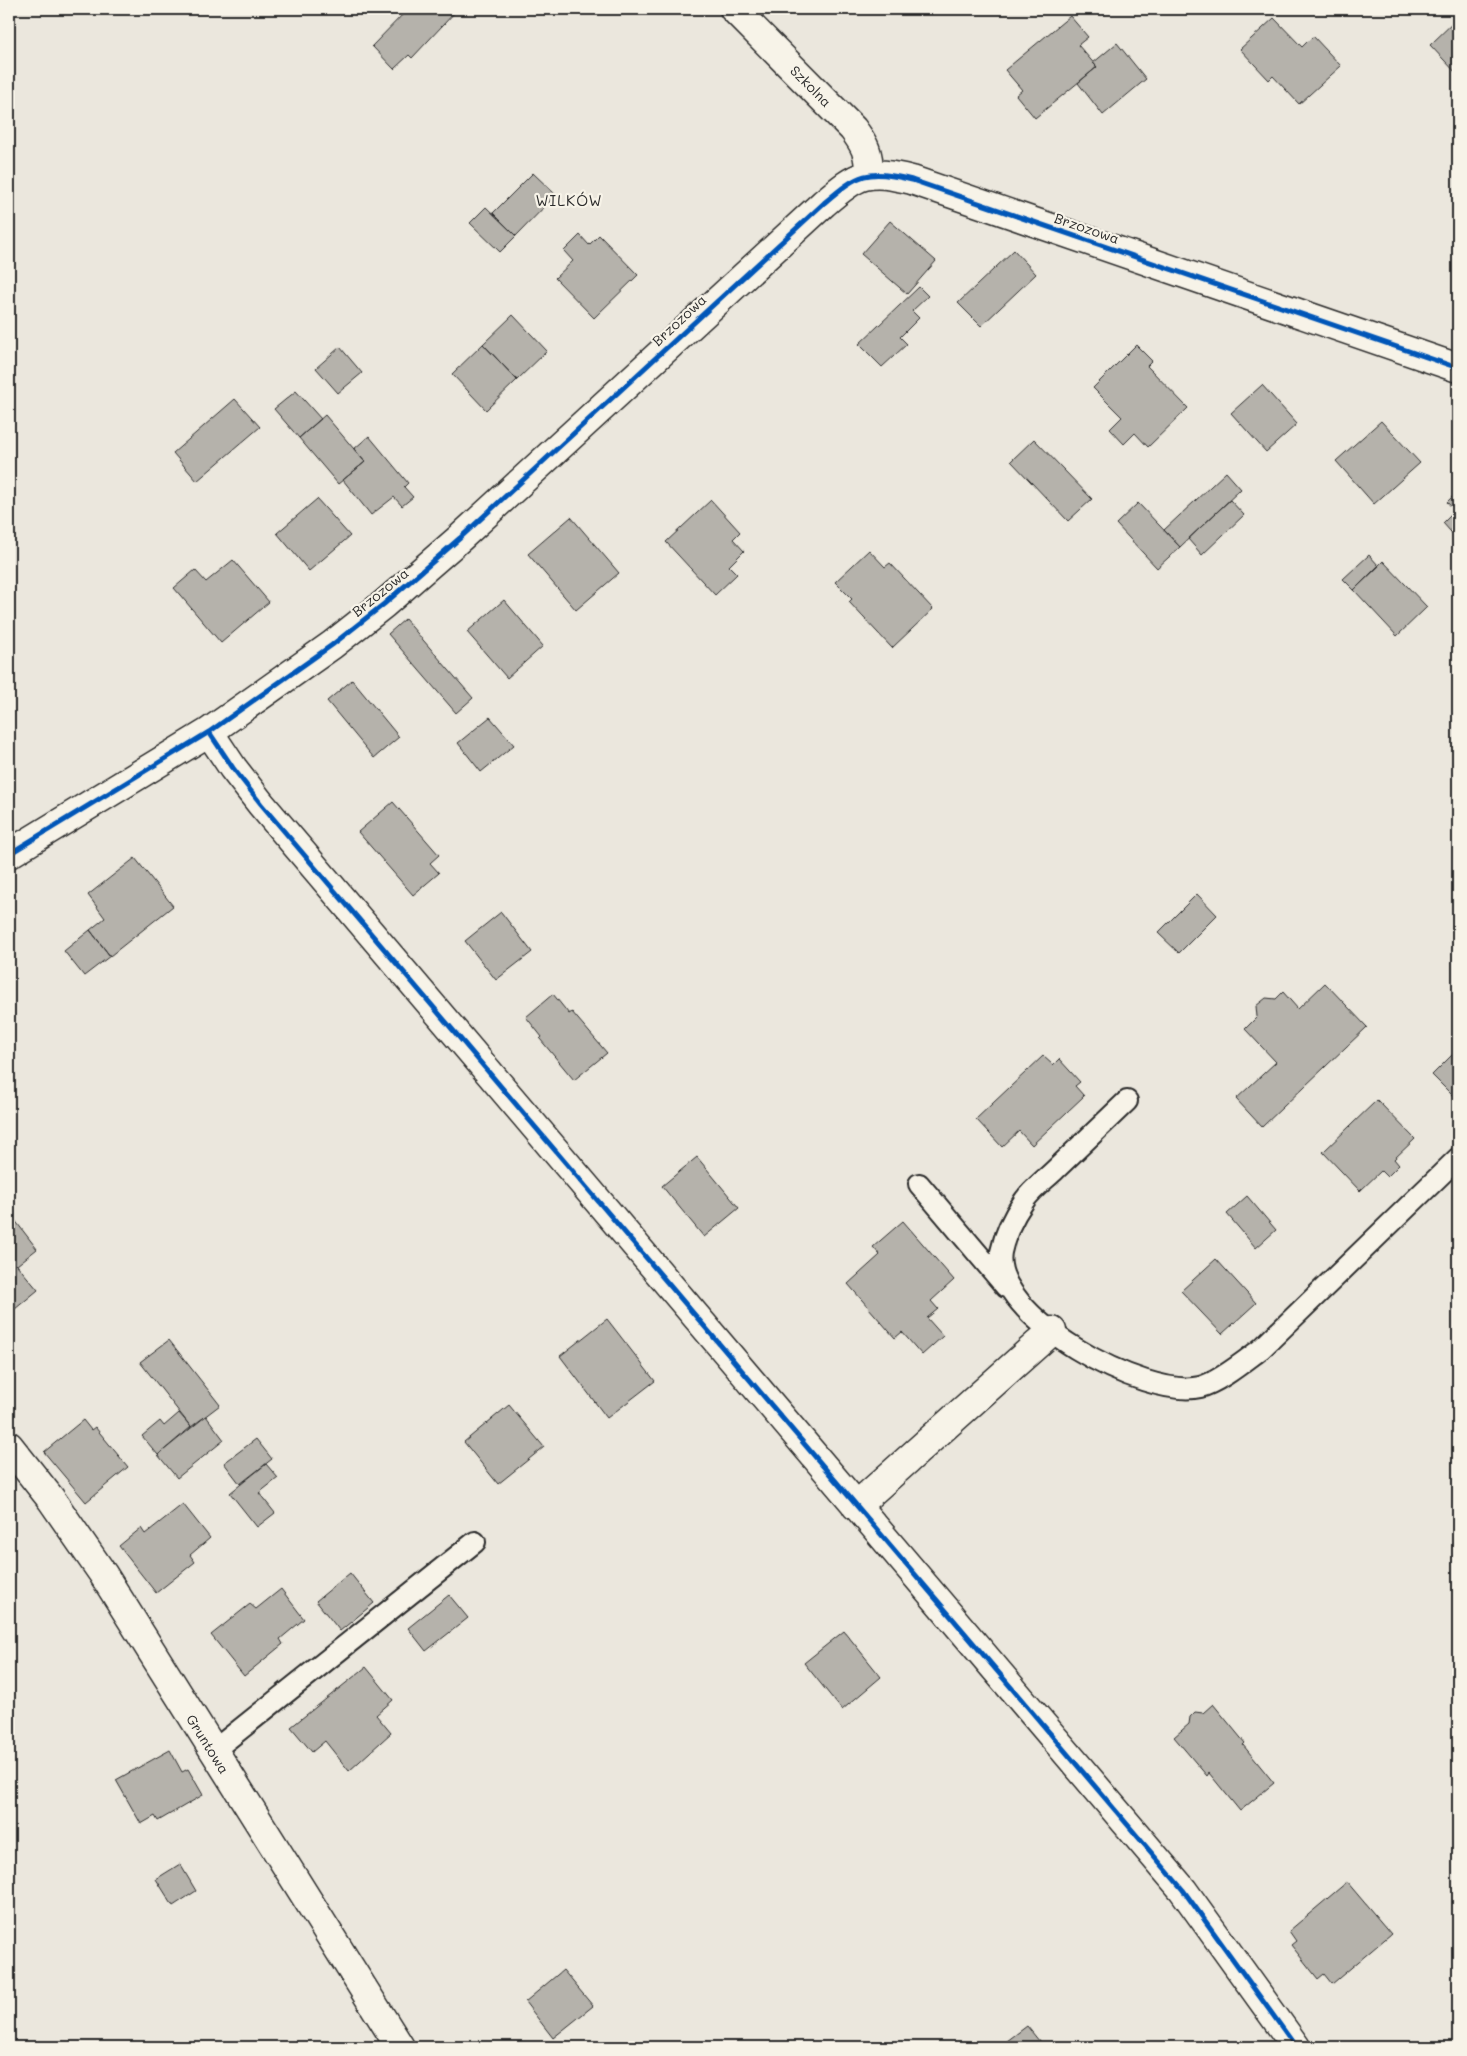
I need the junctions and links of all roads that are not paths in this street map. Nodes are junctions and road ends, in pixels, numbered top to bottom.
1 (734, 9) edge
2 (869, 173) junction
3 (1458, 368) edge
4 (209, 732) junction
5 (9, 854) edge
6 (1127, 1101) dead end
7 (1458, 1158) edge
8 (919, 1184) dead end
9 (1015, 1298) junction
10 (1052, 1331) junction
11 (9, 1446) edge
12 (856, 1506) junction
13 (475, 1542) dead end
14 (213, 1751) junction
15 (400, 2047) edge
16 (1296, 2047) edge

1 - 2 street, Szkolna
2 - 3 street, Brzozowa
2 - 4 street, Brzozowa
4 - 5 street, Brzozowa
4 - 12 street
6 - 9 lane
7 - 10 lane
8 - 9 lane
9 - 10 lane
10 - 12 street
11 - 14 street, Gruntowa
12 - 16 street
13 - 14 lane
14 - 15 street, Gruntowa

